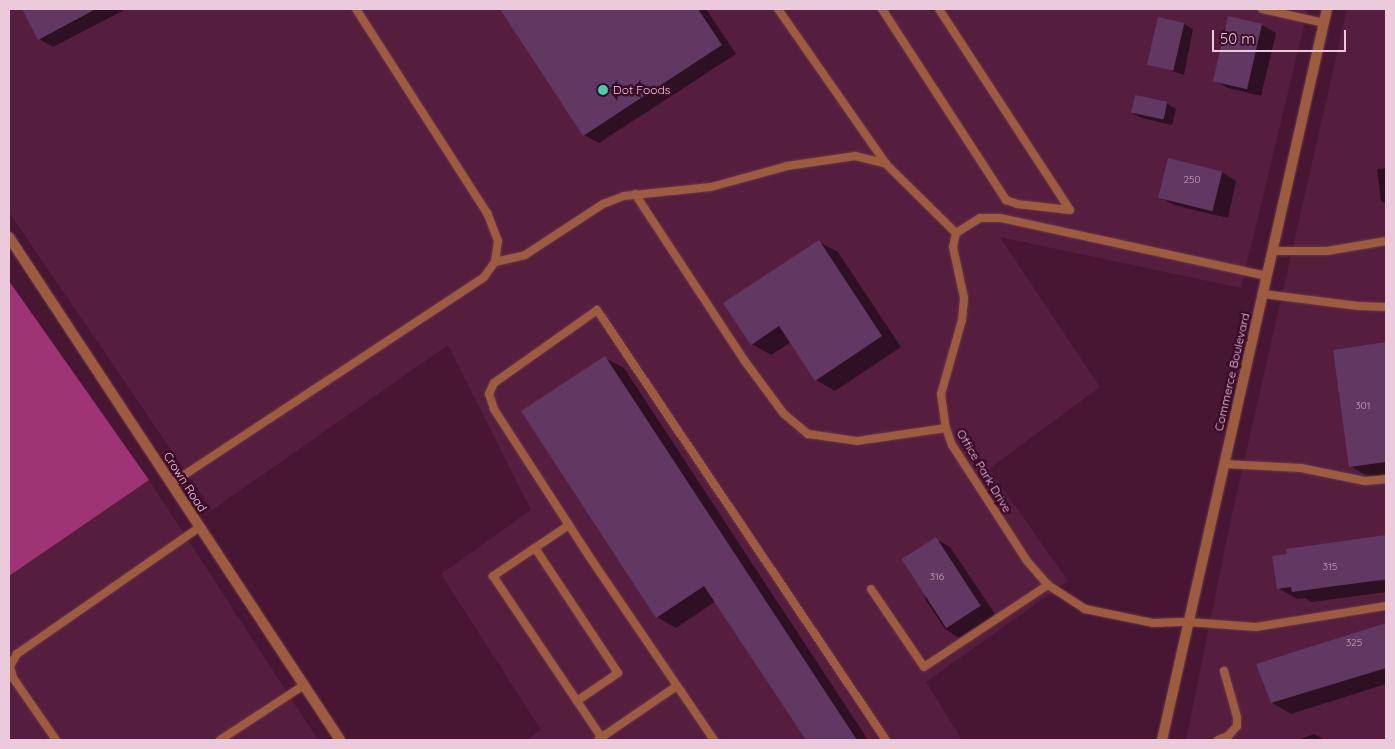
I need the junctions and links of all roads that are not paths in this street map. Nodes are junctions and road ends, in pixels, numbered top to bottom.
1 (356, 9) edge
2 (778, 9) edge
3 (882, 9) edge
4 (939, 9) edge
5 (1262, 9) edge
6 (1327, 9) edge
7 (1324, 24) junction
8 (886, 164) junction
9 (635, 194) junction
10 (956, 233) junction
11 (9, 237) edge
12 (1386, 241) edge
13 (1273, 251) junction
14 (495, 262) junction
15 (1267, 276) junction
16 (1263, 294) junction
17 (1386, 307) edge
18 (946, 428) junction
19 (1224, 464) junction
20 (1386, 480) edge
21 (172, 484) junction
22 (569, 525) junction
23 (200, 527) junction
24 (535, 548) junction
25 (1048, 585) junction
26 (872, 589) dead end
27 (1386, 606) edge
28 (1188, 622) junction
29 (1224, 671) dead end
30 (304, 686) junction
31 (677, 686) junction
32 (577, 701) junction
33 (600, 739) edge
34 (56, 740) edge
35 (220, 740) edge
36 (340, 740) edge
37 (714, 740) edge
38 (886, 740) edge
39 (1162, 740) edge
40 (1170, 740) edge
41 (1218, 740) edge

1 - 14 lane
2 - 8 lane
3 - 4 lane
5 - 7 lane
6 - 7 street, Commerce Boulevard
7 - 13 street, Commerce Boulevard
8 - 9 lane
8 - 10 lane
9 - 14 lane
9 - 18 lane
10 - 15 lane
10 - 18 lane, Office Park Drive
11 - 21 street, Crown Road
12 - 13 lane
13 - 15 street, Commerce Boulevard
14 - 21 lane
15 - 16 street, Commerce Boulevard
16 - 17 lane
16 - 19 street, Commerce Boulevard
18 - 25 lane, Office Park Drive
19 - 20 lane
19 - 28 street, Commerce Boulevard
21 - 23 street, Crown Road
22 - 24 lane
22 - 31 lane
22 - 38 lane
23 - 30 street, Crown Road
23 - 34 lane
24 - 32 lane
24 - 32 lane
25 - 26 lane
25 - 28 lane, Office Park Drive
27 - 28 lane, Office Park Drive
28 - 39 street, Commerce Boulevard
29 - 41 lane
30 - 35 lane
30 - 36 street, Crown Road
31 - 33 lane
31 - 37 lane
32 - 33 lane
39 - 40 lane

